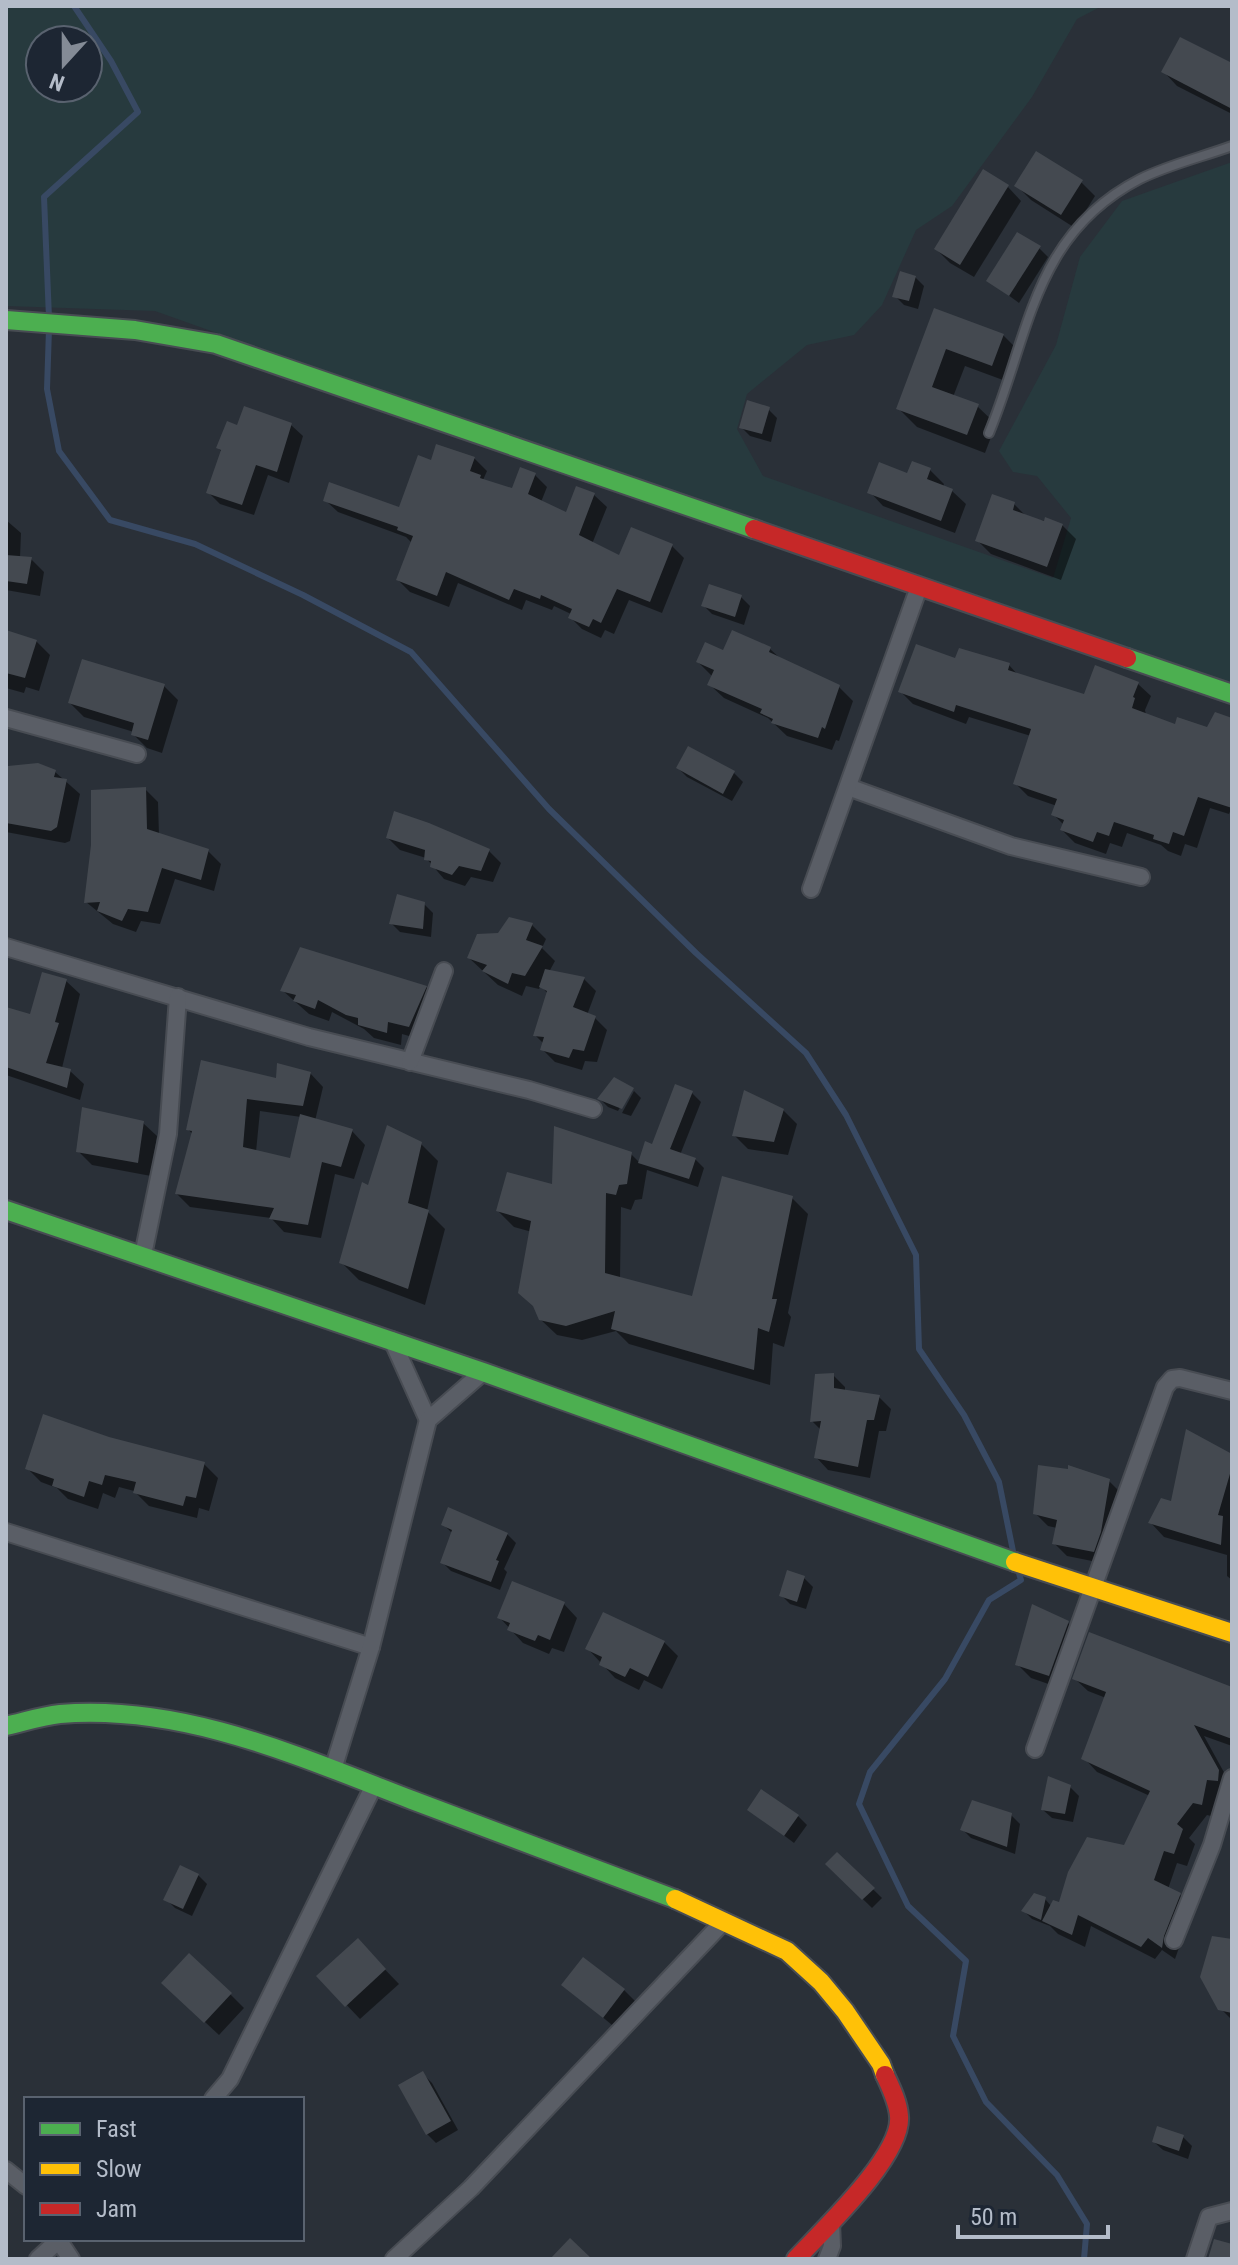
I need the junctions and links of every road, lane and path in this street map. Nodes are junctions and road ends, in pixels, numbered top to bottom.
1 (1232, 146) edge
2 (6, 320) edge
3 (989, 433) dead end
4 (919, 587) junction
5 (1232, 694) edge
6 (6, 718) edge
7 (137, 754) dead end
8 (848, 787) junction
9 (1141, 877) dead end
10 (811, 889) dead end
11 (6, 947) edge
12 (444, 971) dead end
13 (178, 997) junction
14 (410, 1062) junction
15 (593, 1109) dead end
16 (6, 1210) edge
17 (143, 1255) junction
18 (392, 1340) junction
19 (483, 1372) junction
20 (1232, 1391) edge
21 (428, 1420) junction
22 (6, 1532) edge
23 (1092, 1586) junction
24 (1232, 1633) edge
25 (371, 1647) junction
26 (6, 1726) edge
27 (1035, 1749) dead end
28 (334, 1766) junction
29 (1232, 1778) edge
30 (374, 1785) junction
31 (724, 1921) junction
32 (1174, 1940) dead end
33 (215, 2097) edge
34 (6, 2170) edge
35 (24, 2184) edge
36 (1232, 2211) edge
37 (831, 2222) junction
38 (59, 2241) edge
39 (61, 2241) edge
40 (38, 2259) edge
41 (71, 2259) edge
42 (394, 2259) edge
43 (796, 2259) edge
44 (827, 2259) edge
45 (1195, 2259) edge

1 - 3 lane
2 - 4 street
4 - 5 street
4 - 8 street
6 - 7 street
8 - 9 street
8 - 10 street
11 - 13 street
12 - 14 street
13 - 14 street
13 - 17 street
14 - 15 street
16 - 17 street
17 - 18 street
18 - 19 street
18 - 21 street
19 - 21 street
19 - 23 street
20 - 23 street
21 - 25 street
22 - 25 street
23 - 24 street
23 - 27 street
25 - 28 street
26 - 28 street
28 - 30 street
29 - 32 street
30 - 31 street
30 - 33 street
31 - 37 street
31 - 42 street
34 - 35 street
36 - 45 street
37 - 43 street
37 - 44 street
38 - 40 street
39 - 41 street

